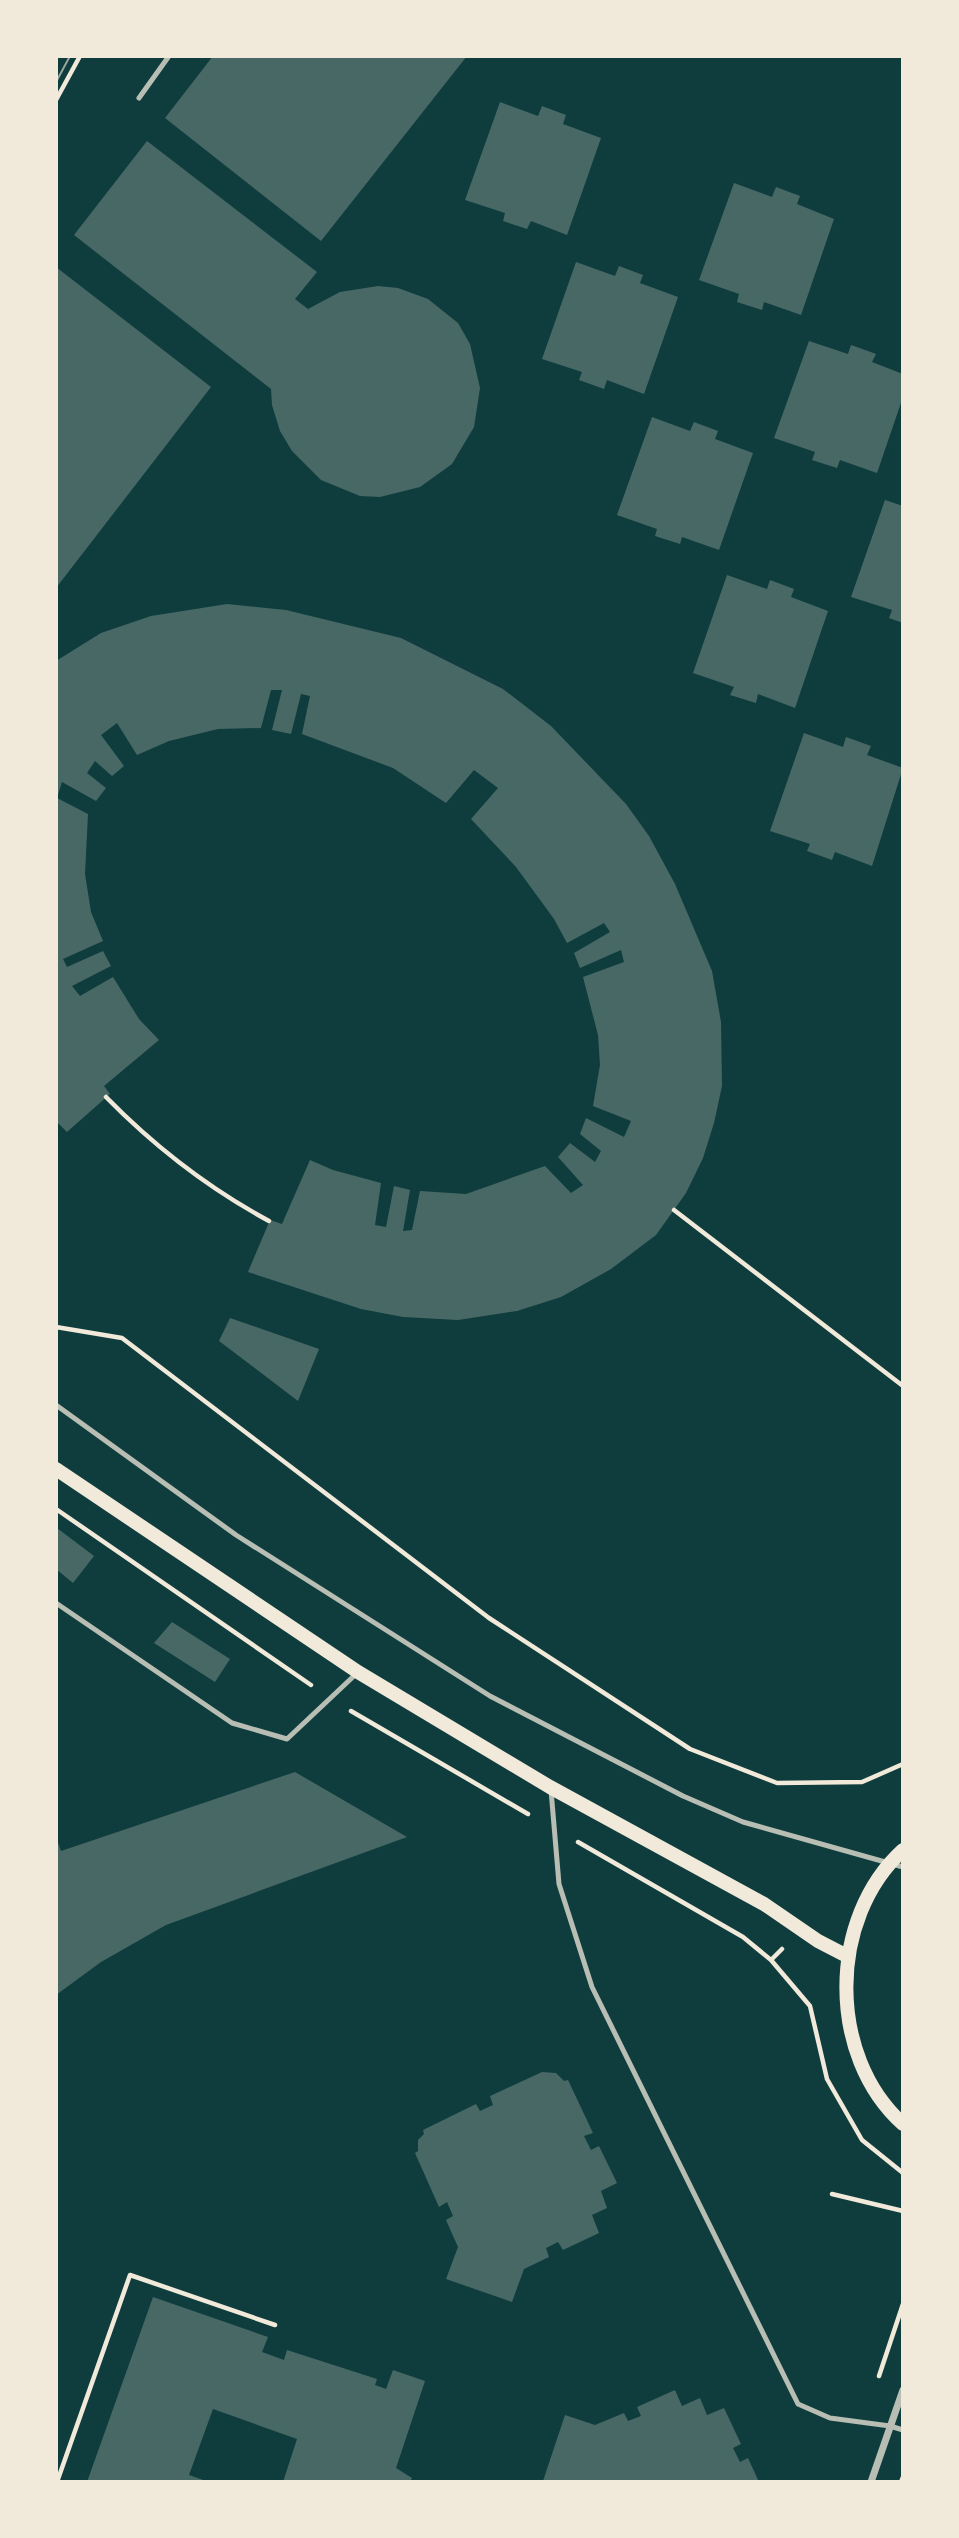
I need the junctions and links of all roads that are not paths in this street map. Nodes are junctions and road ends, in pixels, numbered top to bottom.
1 (169, 56) edge
2 (139, 98) dead end
3 (56, 1405) edge
4 (56, 1469) edge
5 (56, 1603) edge
6 (358, 1672) junction
7 (550, 1787) junction
8 (903, 1850) edge
9 (897, 1864) edge
10 (847, 1956) junction
11 (903, 2124) edge
12 (903, 2389) edge
13 (890, 2426) junction
14 (903, 2430) edge
15 (871, 2482) edge

1 - 2 lane
3 - 9 lane
4 - 6 main road
5 - 6 lane
6 - 7 main road
7 - 10 main road
7 - 13 lane
8 - 9 main road
9 - 10 main road
10 - 11 main road
12 - 13 street
13 - 14 lane
13 - 15 street

